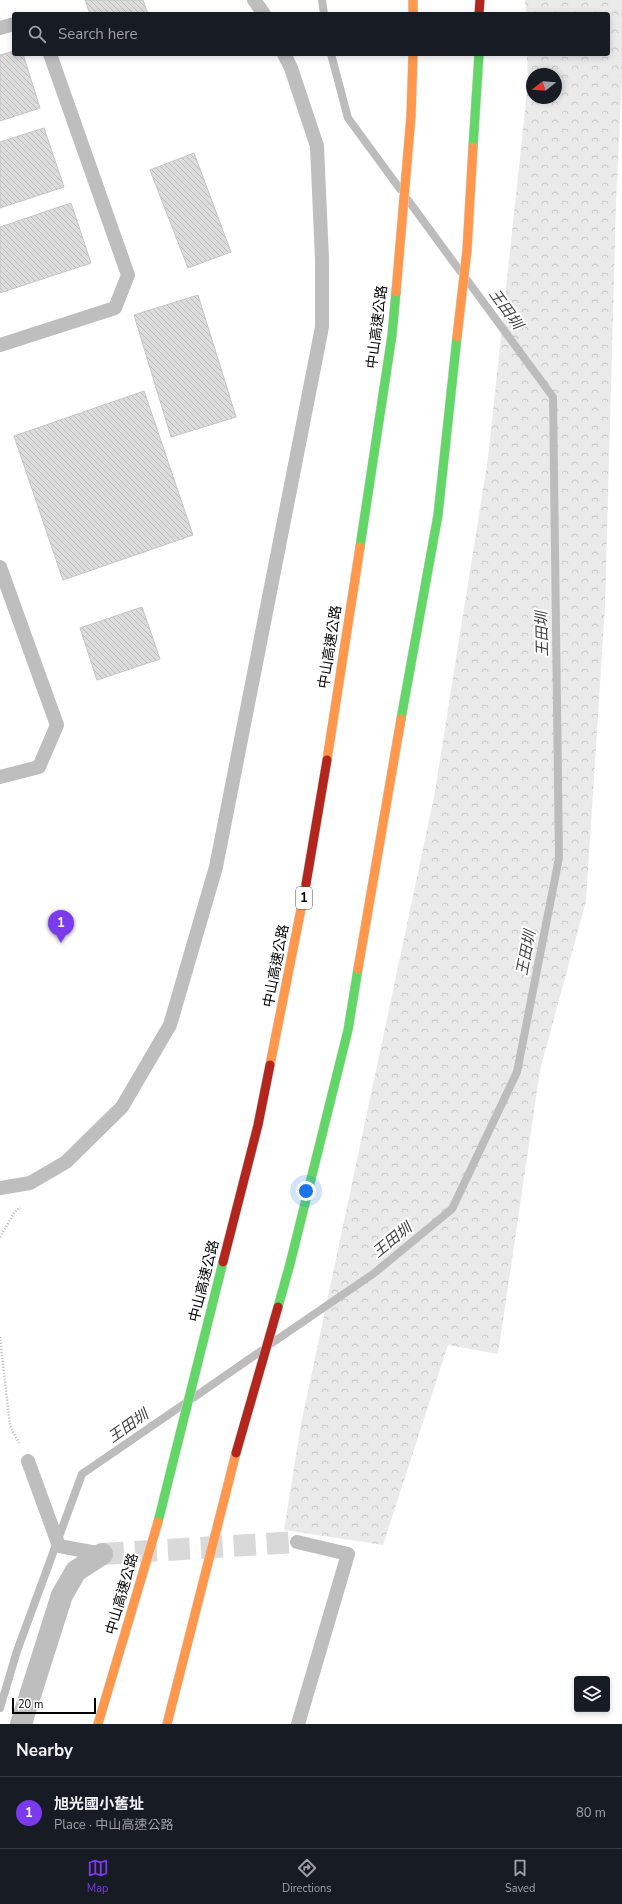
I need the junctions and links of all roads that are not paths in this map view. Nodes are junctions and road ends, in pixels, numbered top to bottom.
1 (254, 0) edge
2 (414, 0) edge
3 (480, 0) edge
4 (263, 12) edge
5 (413, 12) edge
6 (479, 12) edge
7 (12, 25) edge
8 (0, 28) edge
9 (51, 56) edge
10 (285, 56) edge
11 (412, 56) edge
12 (478, 56) edge
13 (0, 345) edge
14 (0, 567) edge
15 (0, 777) edge
16 (0, 1188) edge
17 (28, 1461) road end
18 (297, 1542) tunnel mouth
19 (102, 1554) joint
20 (21, 1724) edge
21 (98, 1724) edge
22 (167, 1724) edge
23 (298, 1724) edge

1 - 4 lane
2 - 5 highway
3 - 6 highway
7 - 8 lane
9 - 13 lane
10 - 16 lane
11 - 21 highway, 中山高速公路 / 1
12 - 22 highway
14 - 15 lane
17 - 19 lane
18 - 23 lane
19 - 20 street

